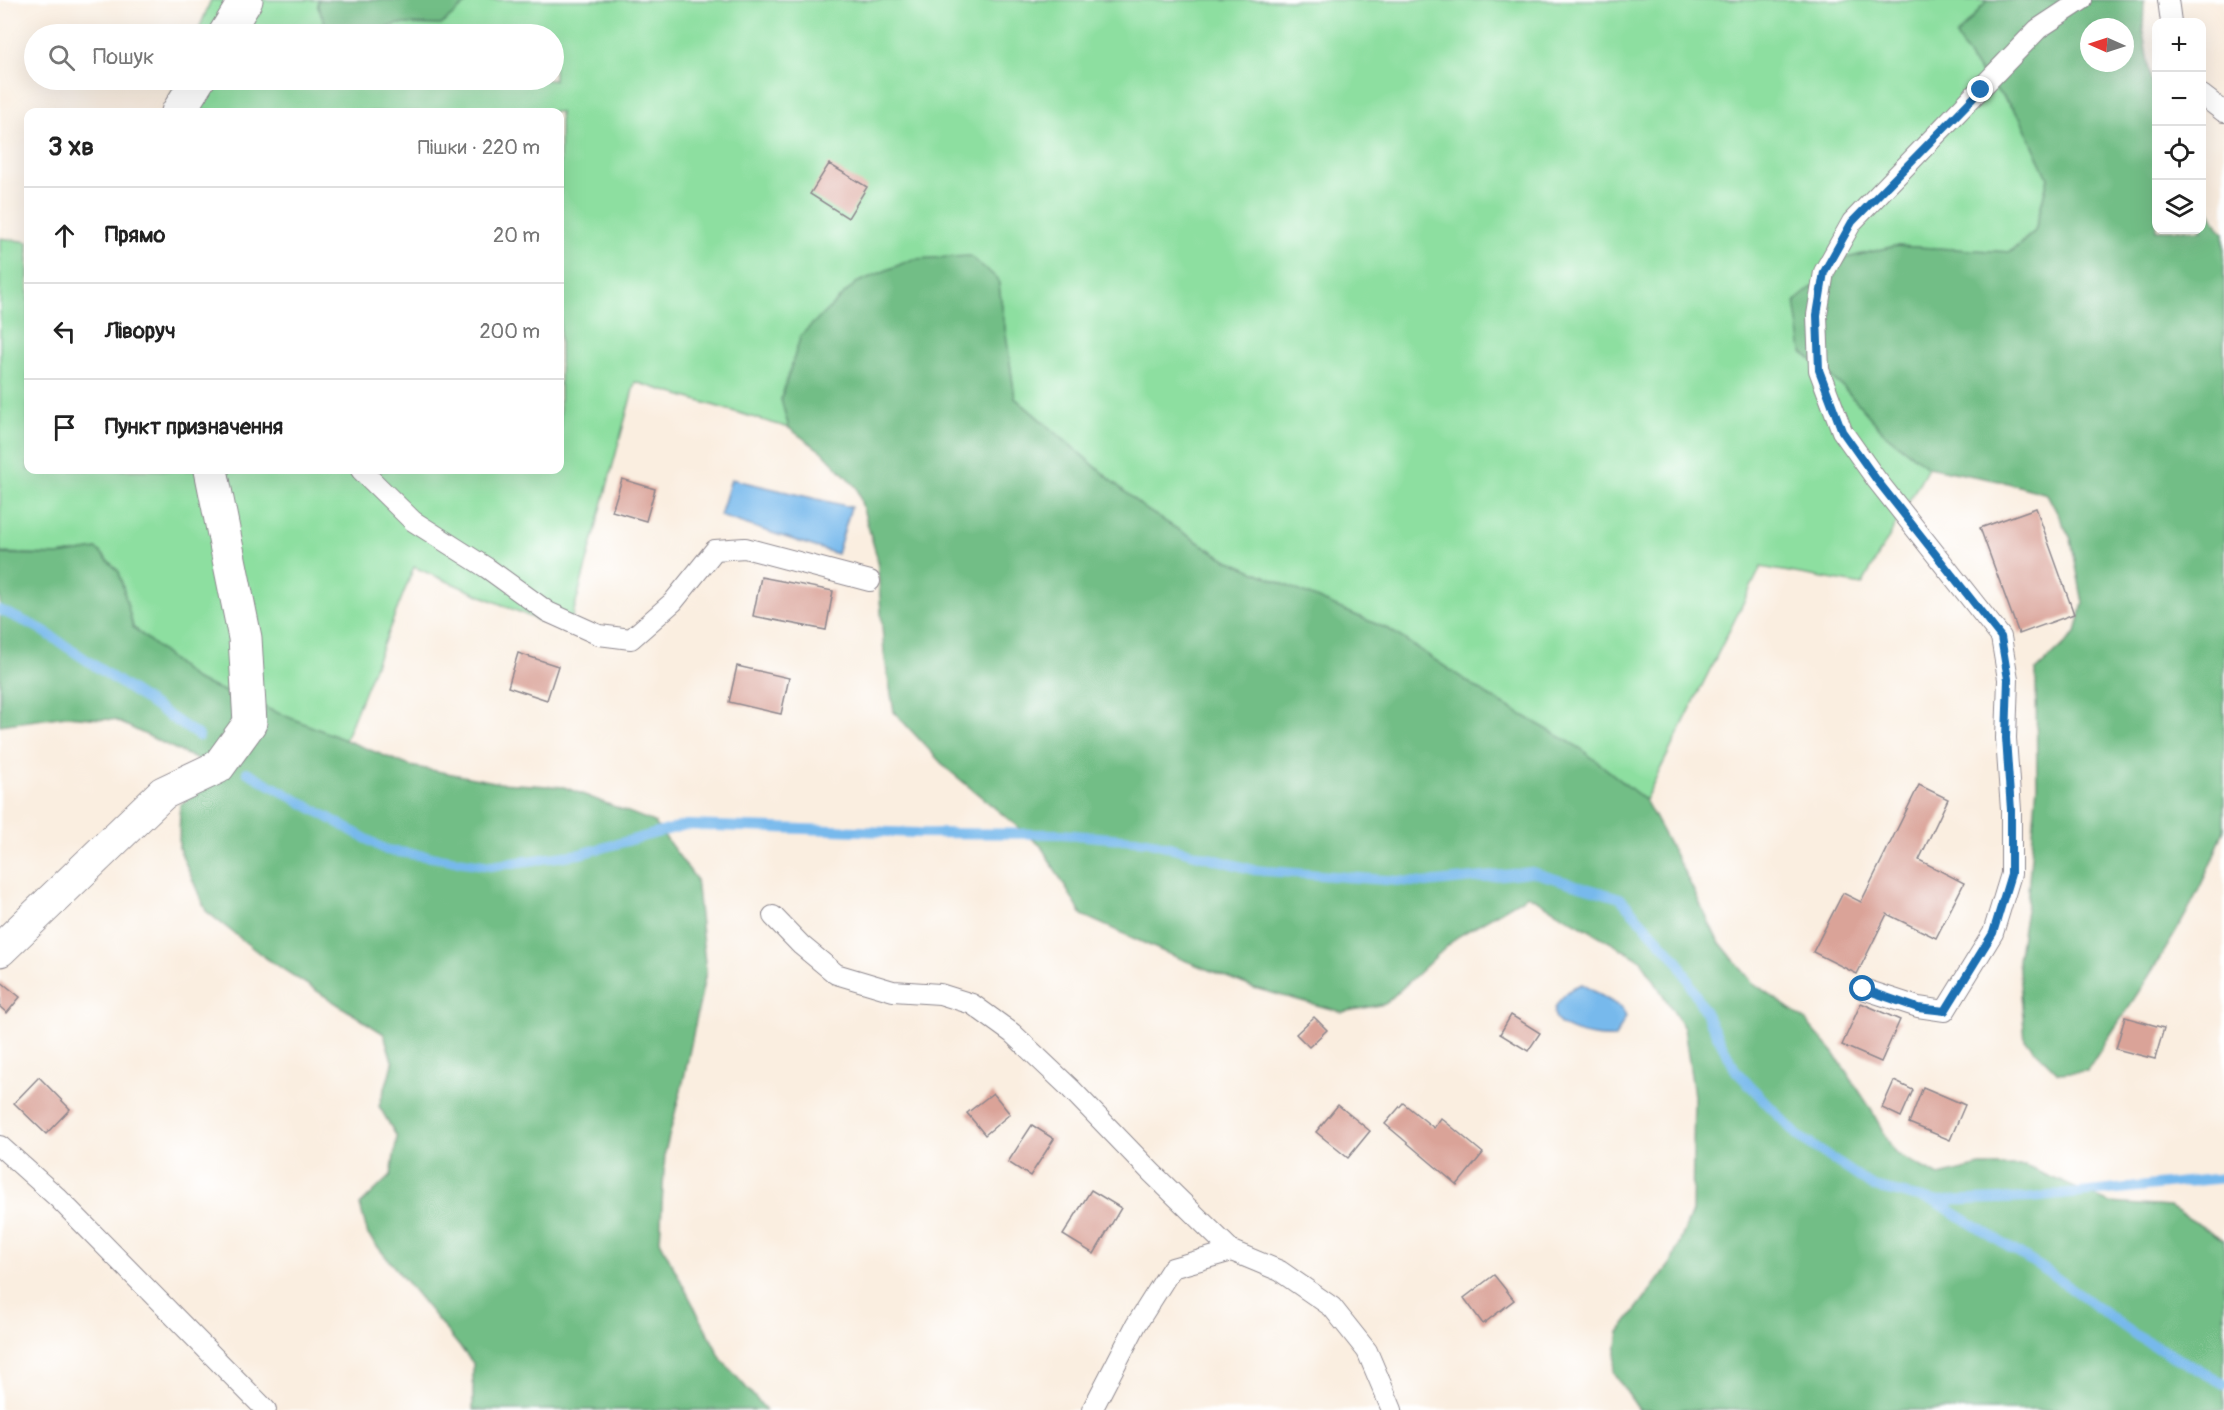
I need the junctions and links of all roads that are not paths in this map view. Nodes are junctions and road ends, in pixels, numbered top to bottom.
1 (246, 0) edge
2 (2082, 0) edge
3 (2168, 0) edge
4 (2170, 18) edge
5 (231, 24) edge
6 (192, 90) edge
7 (2206, 98) edge
8 (180, 108) edge
9 (2224, 112) edge
10 (212, 474) edge
11 (365, 474) edge
12 (870, 581) dead end
13 (773, 916) dead end
14 (0, 950) edge
15 (1863, 989) dead end
16 (0, 1146) edge
17 (1232, 1251) junction
18 (266, 1410) edge
19 (1092, 1410) edge
20 (1392, 1410) edge

1 - 5 street
2 - 15 lane
3 - 4 lane
6 - 8 street
7 - 9 lane
10 - 14 street
11 - 12 lane
13 - 17 lane
16 - 18 lane
17 - 19 lane
17 - 20 lane

